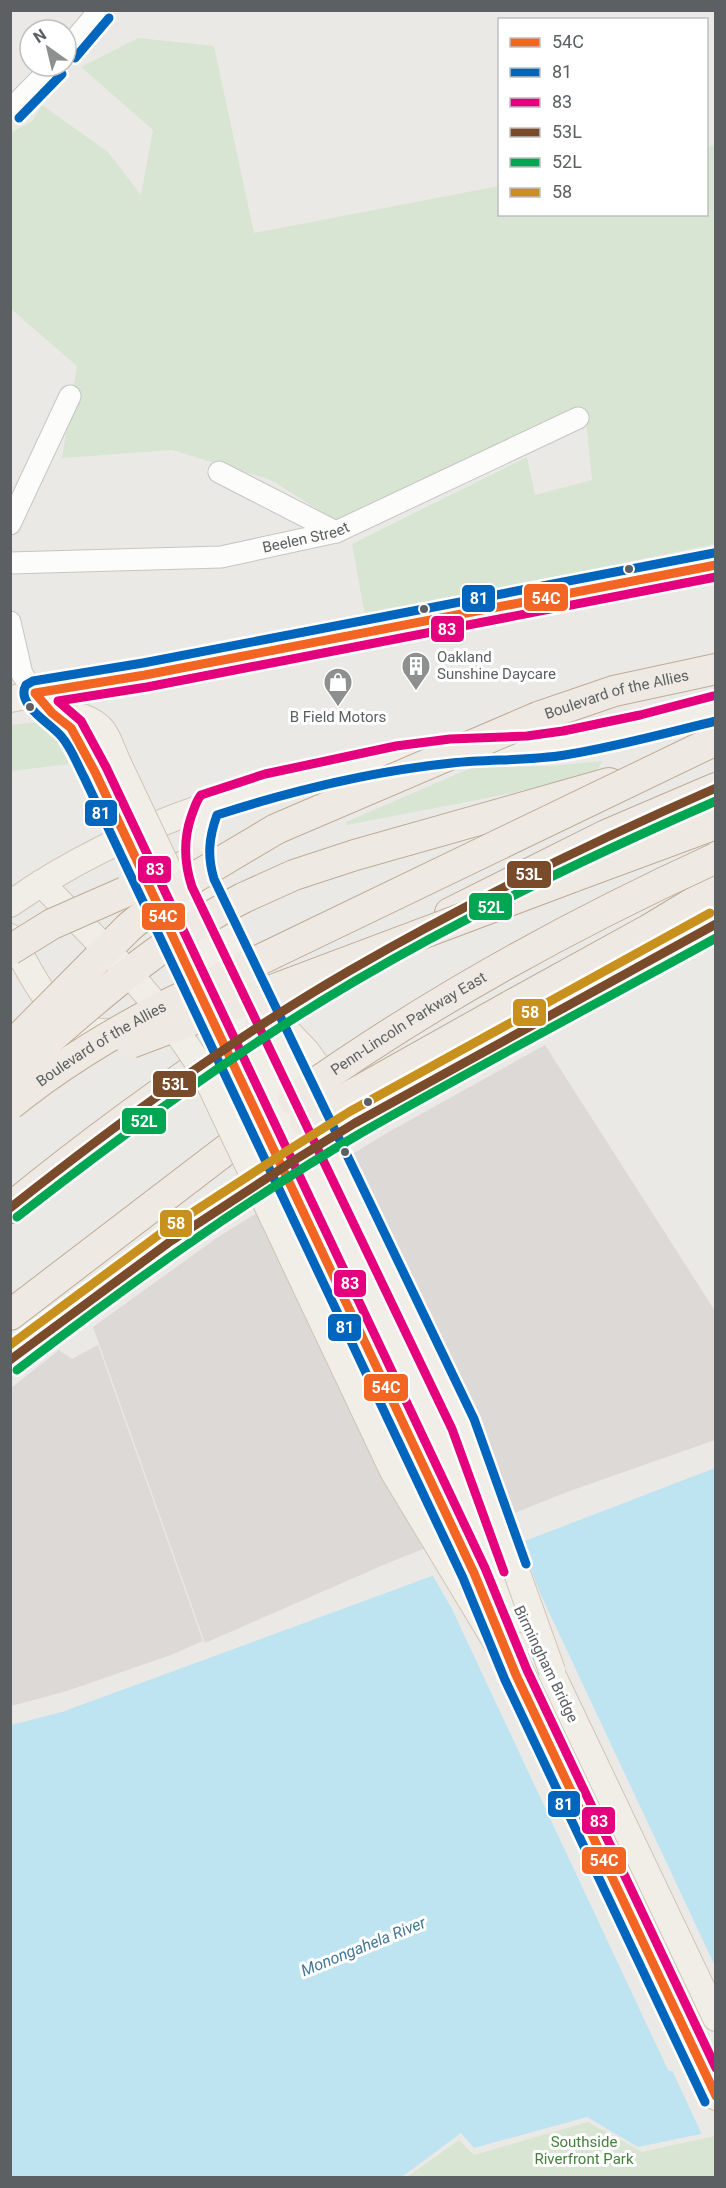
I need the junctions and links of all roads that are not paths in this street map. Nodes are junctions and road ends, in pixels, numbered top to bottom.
1 (100, 10) edge
2 (78, 36) edge
3 (41, 78) edge
4 (10, 110) edge
5 (70, 396) dead end
6 (578, 418) dead end
7 (219, 472) dead end
8 (10, 524) edge
9 (336, 532) junction
10 (10, 563) edge
11 (716, 565) edge
12 (10, 622) edge
13 (716, 669) edge
14 (23, 696) edge
15 (716, 708) edge
16 (716, 740) edge
17 (716, 753) edge
18 (106, 766) junction
19 (716, 788) edge
20 (208, 805) junction
21 (716, 824) edge
22 (276, 830) junction
23 (716, 858) edge
24 (41, 883) junction
25 (716, 889) edge
26 (10, 904) edge
27 (716, 924) edge
28 (10, 937) edge
29 (10, 950) edge
30 (10, 1047) edge
31 (10, 1074) edge
32 (10, 1105) edge
33 (10, 1110) edge
34 (299, 1110) junction
35 (355, 1124) junction
36 (10, 1208) edge
37 (10, 1315) edge
38 (10, 1360) edge
39 (552, 1671) junction
40 (516, 1675) junction
41 (716, 2018) edge
42 (716, 2097) edge

1 - 2 street
3 - 4 street
5 - 8 street
6 - 9 street, Beelen Street
7 - 9 street
9 - 10 street, Beelen Street
11 - 14 main road
12 - 14 street
13 - 22 highway, Boulevard of the Allies, bridge
14 - 18 main road, Birmingham Bridge
15 - 20 main road
16 - 32 highway, Boulevard of the Allies, bridge
17 - 31 highway, bridge
18 - 39 main road, Birmingham Bridge, bridge
18 - 40 main road, Birmingham Bridge, bridge
19 - 36 highway, bridge
20 - 24 main road
20 - 39 main road, bridge
21 - 33 highway, bridge
22 - 29 highway, bridge
22 - 30 highway, Boulevard of the Allies, bridge
23 - 34 highway, Penn-Lincoln Parkway East, bridge
24 - 26 main road
24 - 40 main road, bridge
25 - 34 highway, bridge
27 - 35 main road
28 - 35 main road
34 - 37 highway, Penn-Lincoln Parkway East
35 - 38 main road
39 - 41 main road, Birmingham Bridge
40 - 42 main road, Birmingham Bridge

